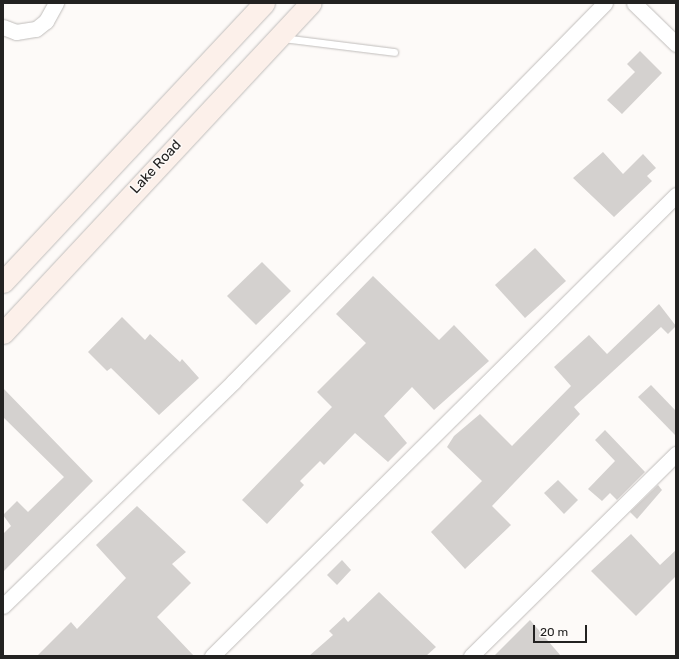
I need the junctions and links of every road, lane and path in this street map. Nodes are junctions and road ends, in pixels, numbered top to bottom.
1 (56, 3) edge
2 (264, 3) edge
3 (311, 3) edge
4 (605, 3) edge
5 (634, 3) edge
6 (3, 27) edge
7 (278, 38) junction
8 (676, 44) edge
9 (394, 52) dead end
10 (676, 195) edge
11 (3, 282) edge
12 (3, 333) edge
13 (676, 454) edge
14 (3, 606) edge
15 (212, 656) edge
16 (471, 656) edge

1 - 6 street
2 - 11 main road
3 - 7 main road, Lake Road
4 - 14 street
5 - 8 street
7 - 9 lane
7 - 12 main road, Lake Road
10 - 15 street
13 - 16 street

